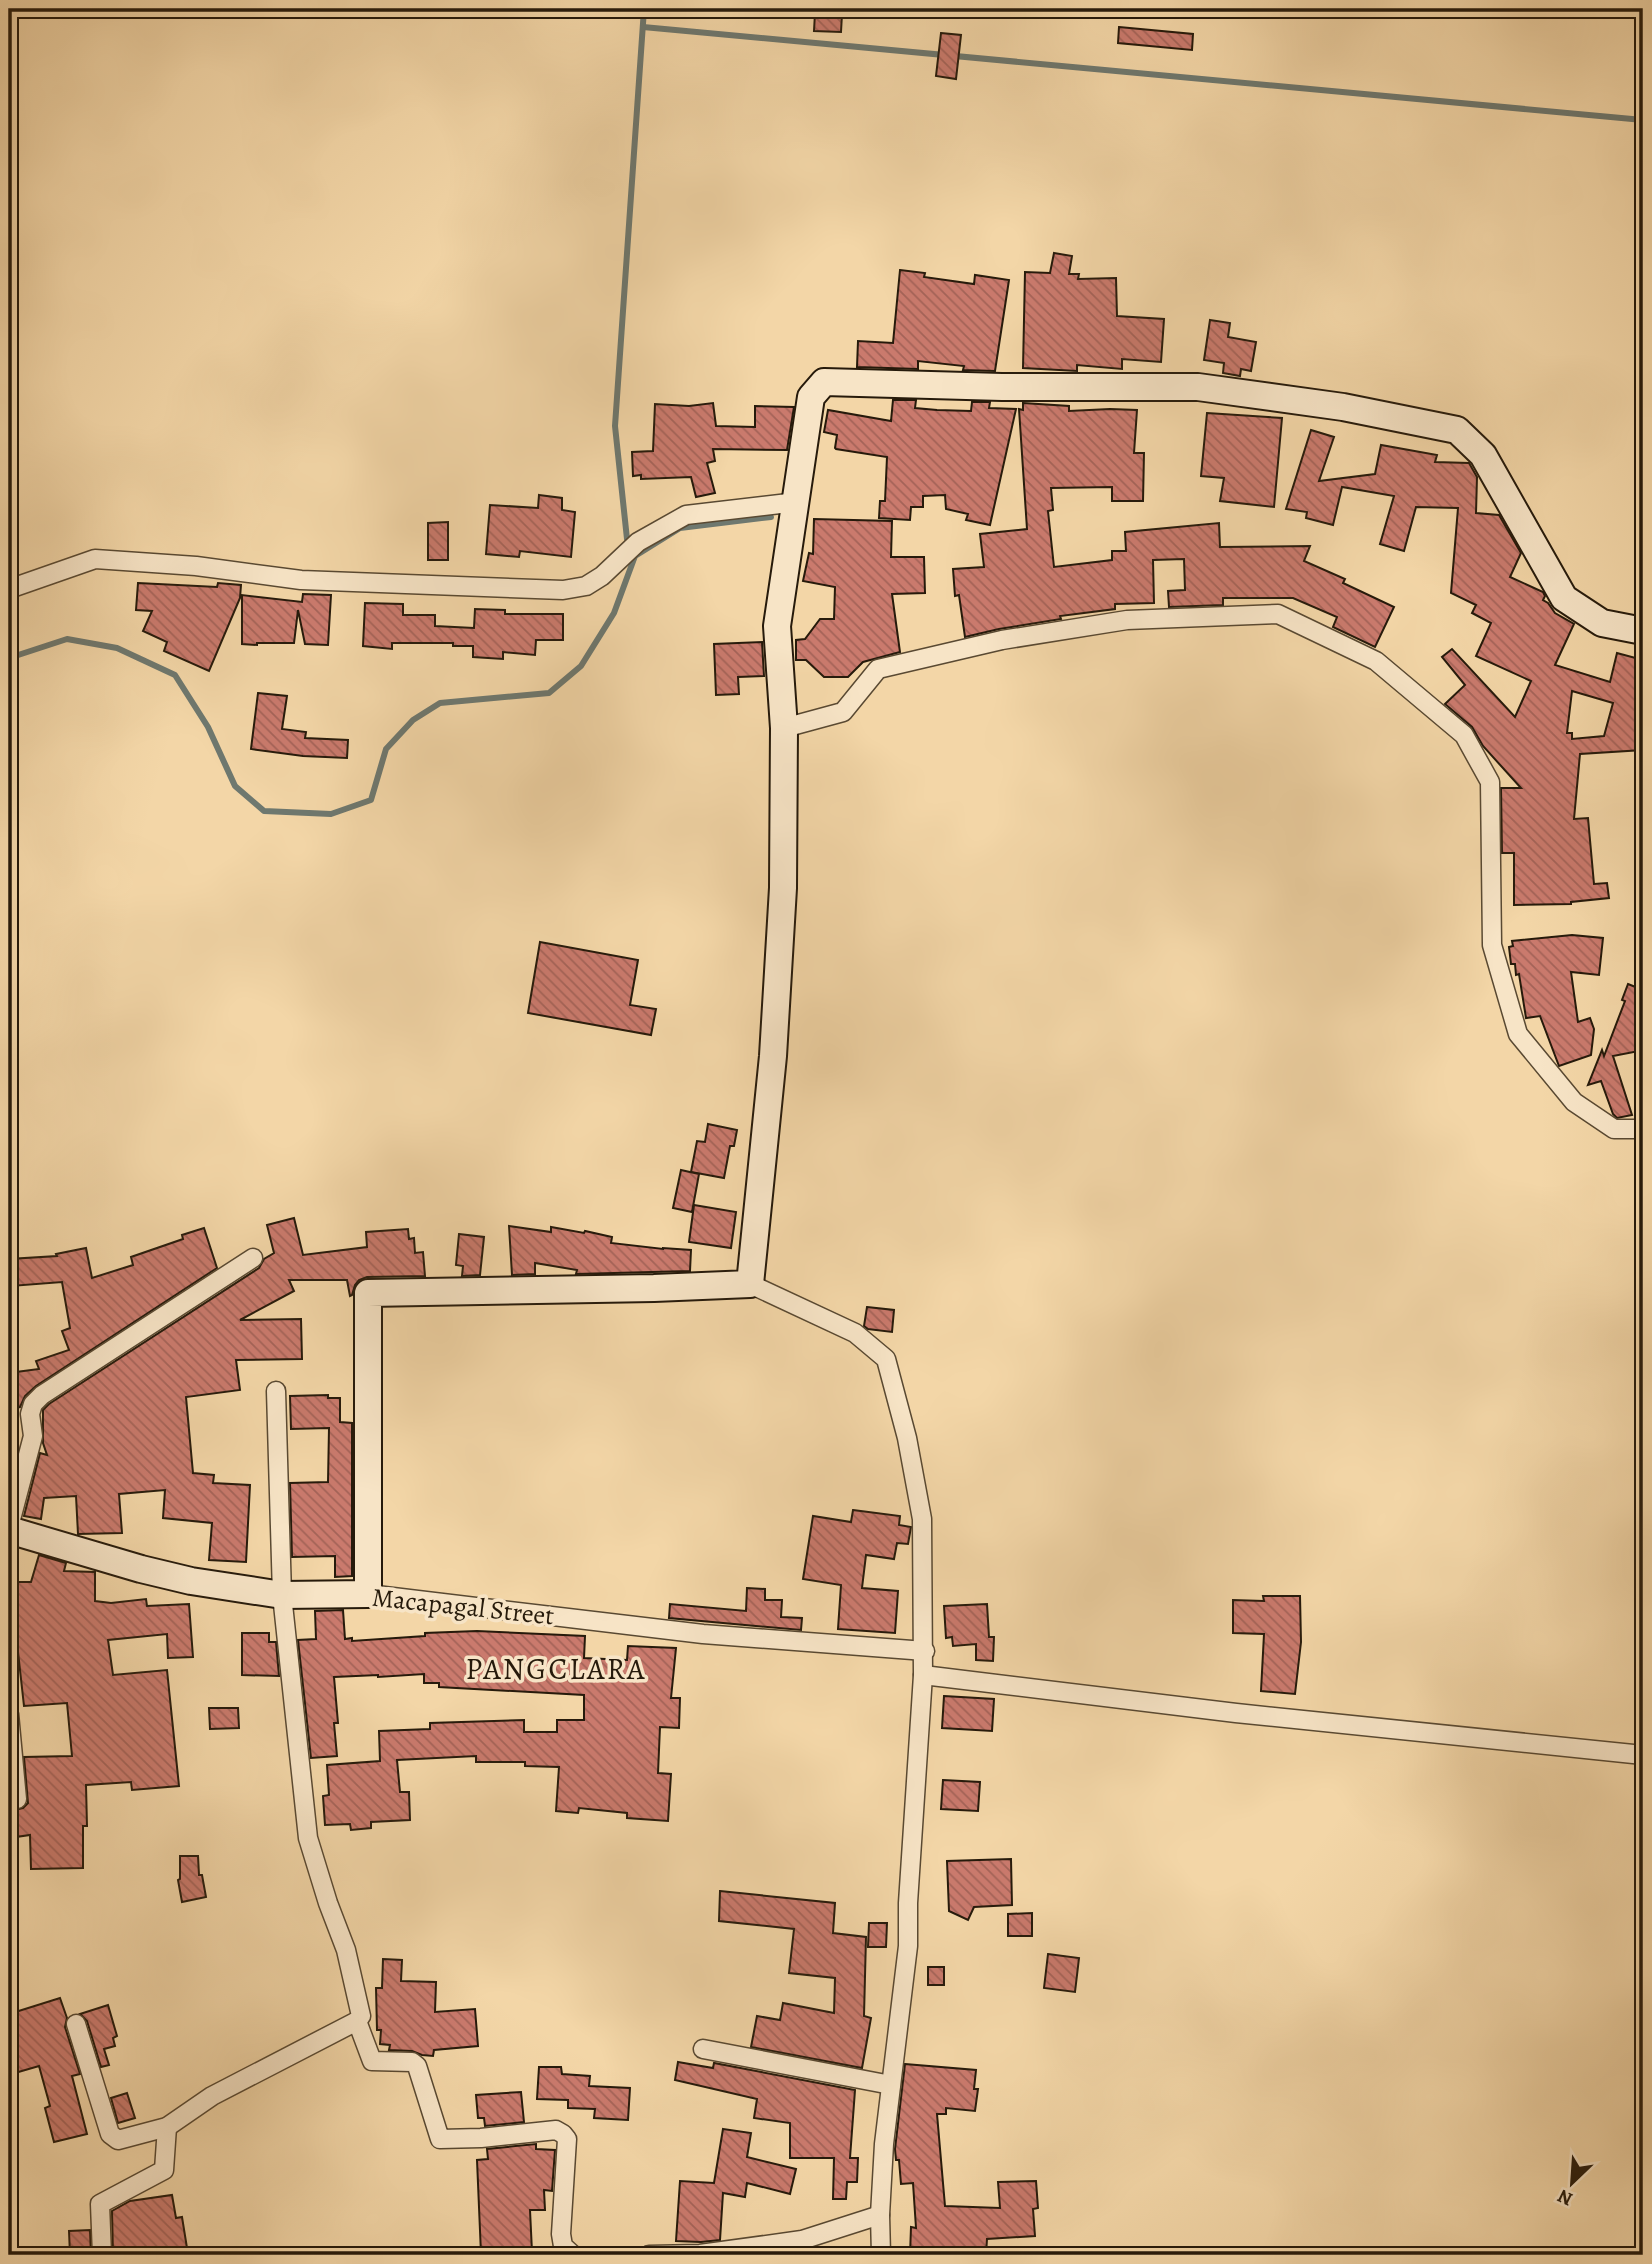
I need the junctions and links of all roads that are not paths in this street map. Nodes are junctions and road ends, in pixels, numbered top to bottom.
1 (797, 502) junction
2 (9, 589) edge
3 (1643, 631) edge
4 (784, 728) junction
5 (1643, 1129) edge
6 (253, 1258) dead end
7 (750, 1284) junction
8 (275, 1391) dead end
9 (9, 1528) edge
10 (368, 1594) junction
11 (282, 1595) junction
12 (925, 1651) junction
13 (923, 1675) junction
14 (9, 1714) edge
15 (1643, 1755) edge
16 (9, 1800) edge
17 (357, 2021) junction
18 (76, 2024) dead end
19 (703, 2049) dead end
20 (891, 2085) junction
21 (167, 2127) junction
22 (880, 2215) junction
23 (102, 2255) edge
24 (573, 2255) edge
25 (649, 2255) edge
26 (881, 2255) edge

1 - 2 street
1 - 3 street
1 - 4 street
4 - 5 street
4 - 7 street
6 - 9 street
7 - 10 street
7 - 12 street
8 - 11 street
9 - 11 street, Macapagal Street
10 - 11 street, Macapagal Street
10 - 12 street, Macapagal Street
11 - 17 street
12 - 13 street
13 - 15 street
13 - 20 street
14 - 16 street
17 - 21 street
17 - 24 street
18 - 21 street
19 - 20 street
20 - 22 street
21 - 23 street
22 - 25 street
22 - 26 street

